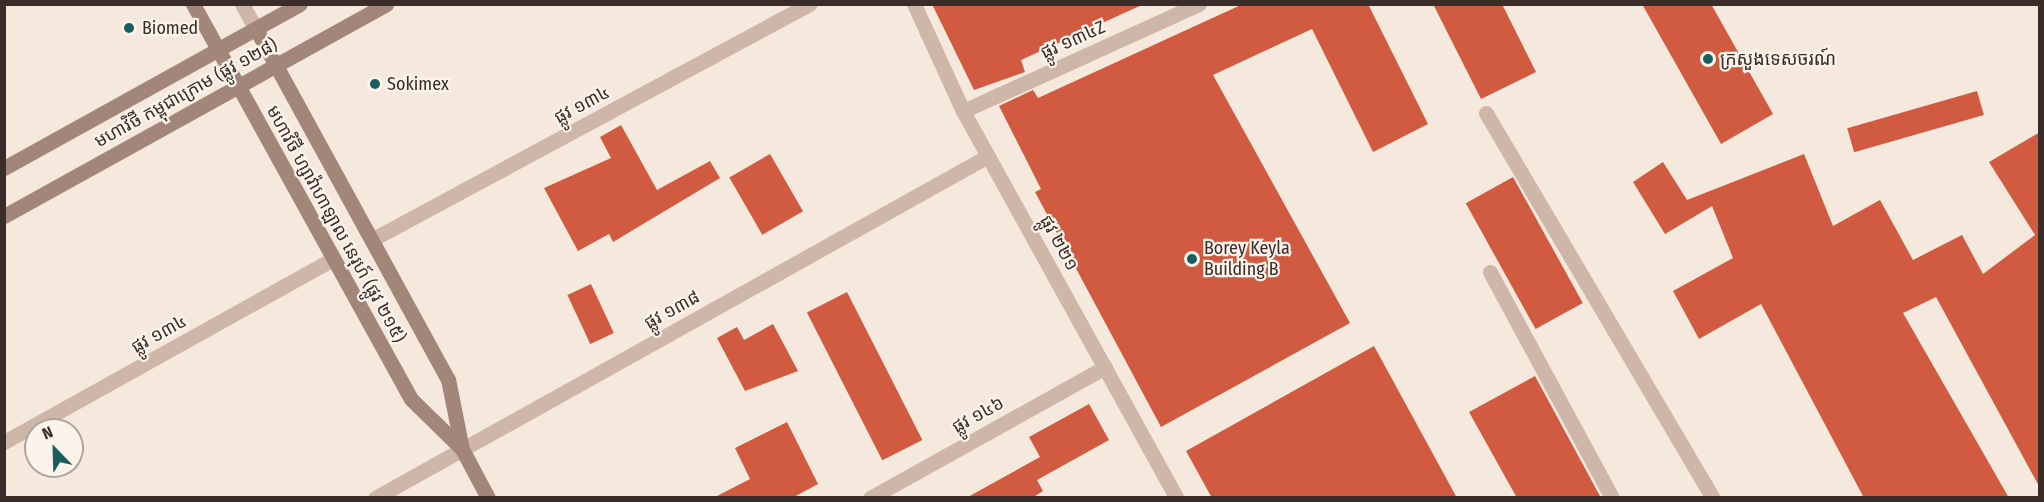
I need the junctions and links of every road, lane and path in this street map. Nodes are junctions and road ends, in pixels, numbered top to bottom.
1 (193, 4) edge
2 (242, 4) edge
3 (300, 4) edge
4 (386, 4) edge
5 (810, 4) edge
6 (914, 4) edge
7 (1199, 4) edge
8 (256, 29) junction
9 (218, 50) junction
10 (276, 66) junction
11 (238, 87) junction
12 (963, 111) junction
13 (1486, 113) dead end
14 (988, 156) junction
15 (4, 168) edge
16 (4, 216) edge
17 (373, 239) junction
18 (333, 259) junction
19 (1490, 272) dead end
20 (1105, 367) junction
21 (4, 442) edge
22 (462, 450) junction
23 (375, 498) edge
24 (488, 498) edge
25 (870, 498) edge
26 (1177, 498) edge
27 (1612, 498) edge
28 (1713, 498) edge

1 - 9 main road, មហាវិថី ហ្សាវ៉ាហាឡាល នេរុហ៍ (ផ្លូវ ២១៥)
2 - 8 street, មហាវិថី ហ្សាវ៉ាហាឡាល នេរុហ៍ (ផ្លូវ ២១៥)
3 - 8 main road, មហាវិថី កម្ពុជាក្រោម (ផ្លូវ ១២៨)
4 - 10 main road, មហាវិថី កម្ពុជាក្រោម (ផ្លូវ ១២៨)
5 - 17 street, ផ្លូវ ១៣៤
6 - 12 street, ផ្លូវ ២២១
7 - 12 street, ផ្លូវ ១៣៤Z
8 - 9 main road, មហាវិថី កម្ពុជាក្រោម (ផ្លូវ ១២៨)
8 - 10 main road, មហាវិថី ហ្សាវ៉ាហាឡាល នេរុហ៍ (ផ្លូវ ២១៥)
9 - 11 main road, មហាវិថី ហ្សាវ៉ាហាឡាល នេរុហ៍ (ផ្លូវ ២១៥)
9 - 15 main road, មហាវិថី កម្ពុជាក្រោម (ផ្លូវ ១២៨)
10 - 11 main road, មហាវិថី កម្ពុជាក្រោម (ផ្លូវ ១២៨)
10 - 17 main road, មហាវិថី ហ្សាវ៉ាហាឡាល នេរុហ៍ (ផ្លូវ ២១៥)
11 - 16 main road, មហាវិថី កម្ពុជាក្រោម (ផ្លូវ ១២៨)
11 - 18 main road, មហាវិថី ហ្សាវ៉ាហាឡាល នេរុហ៍ (ផ្លូវ ២១៥)
12 - 14 street, ផ្លូវ ២២១
13 - 28 street
14 - 20 street, ផ្លូវ ២២១
14 - 22 street, ផ្លូវ ១៣៨
17 - 22 main road, មហាវិថី ហ្សាវ៉ាហាឡាល នេរុហ៍ (ផ្លូវ ២១៥)
18 - 21 street, ផ្លូវ ១៣៤
18 - 22 main road, មហាវិថី ហ្សាវ៉ាហាឡាល នេរុហ៍ (ផ្លូវ ២១៥)
19 - 27 street
20 - 25 street, ផ្លូវ ១៤៦
20 - 26 street, ផ្លូវ ២២១
22 - 23 street, ផ្លូវ ១៣៨
22 - 24 main road, មហាវិថី ហ្សាវ៉ាហាឡាល នេរុហ៍ (ផ្លូវ ២១៥)

